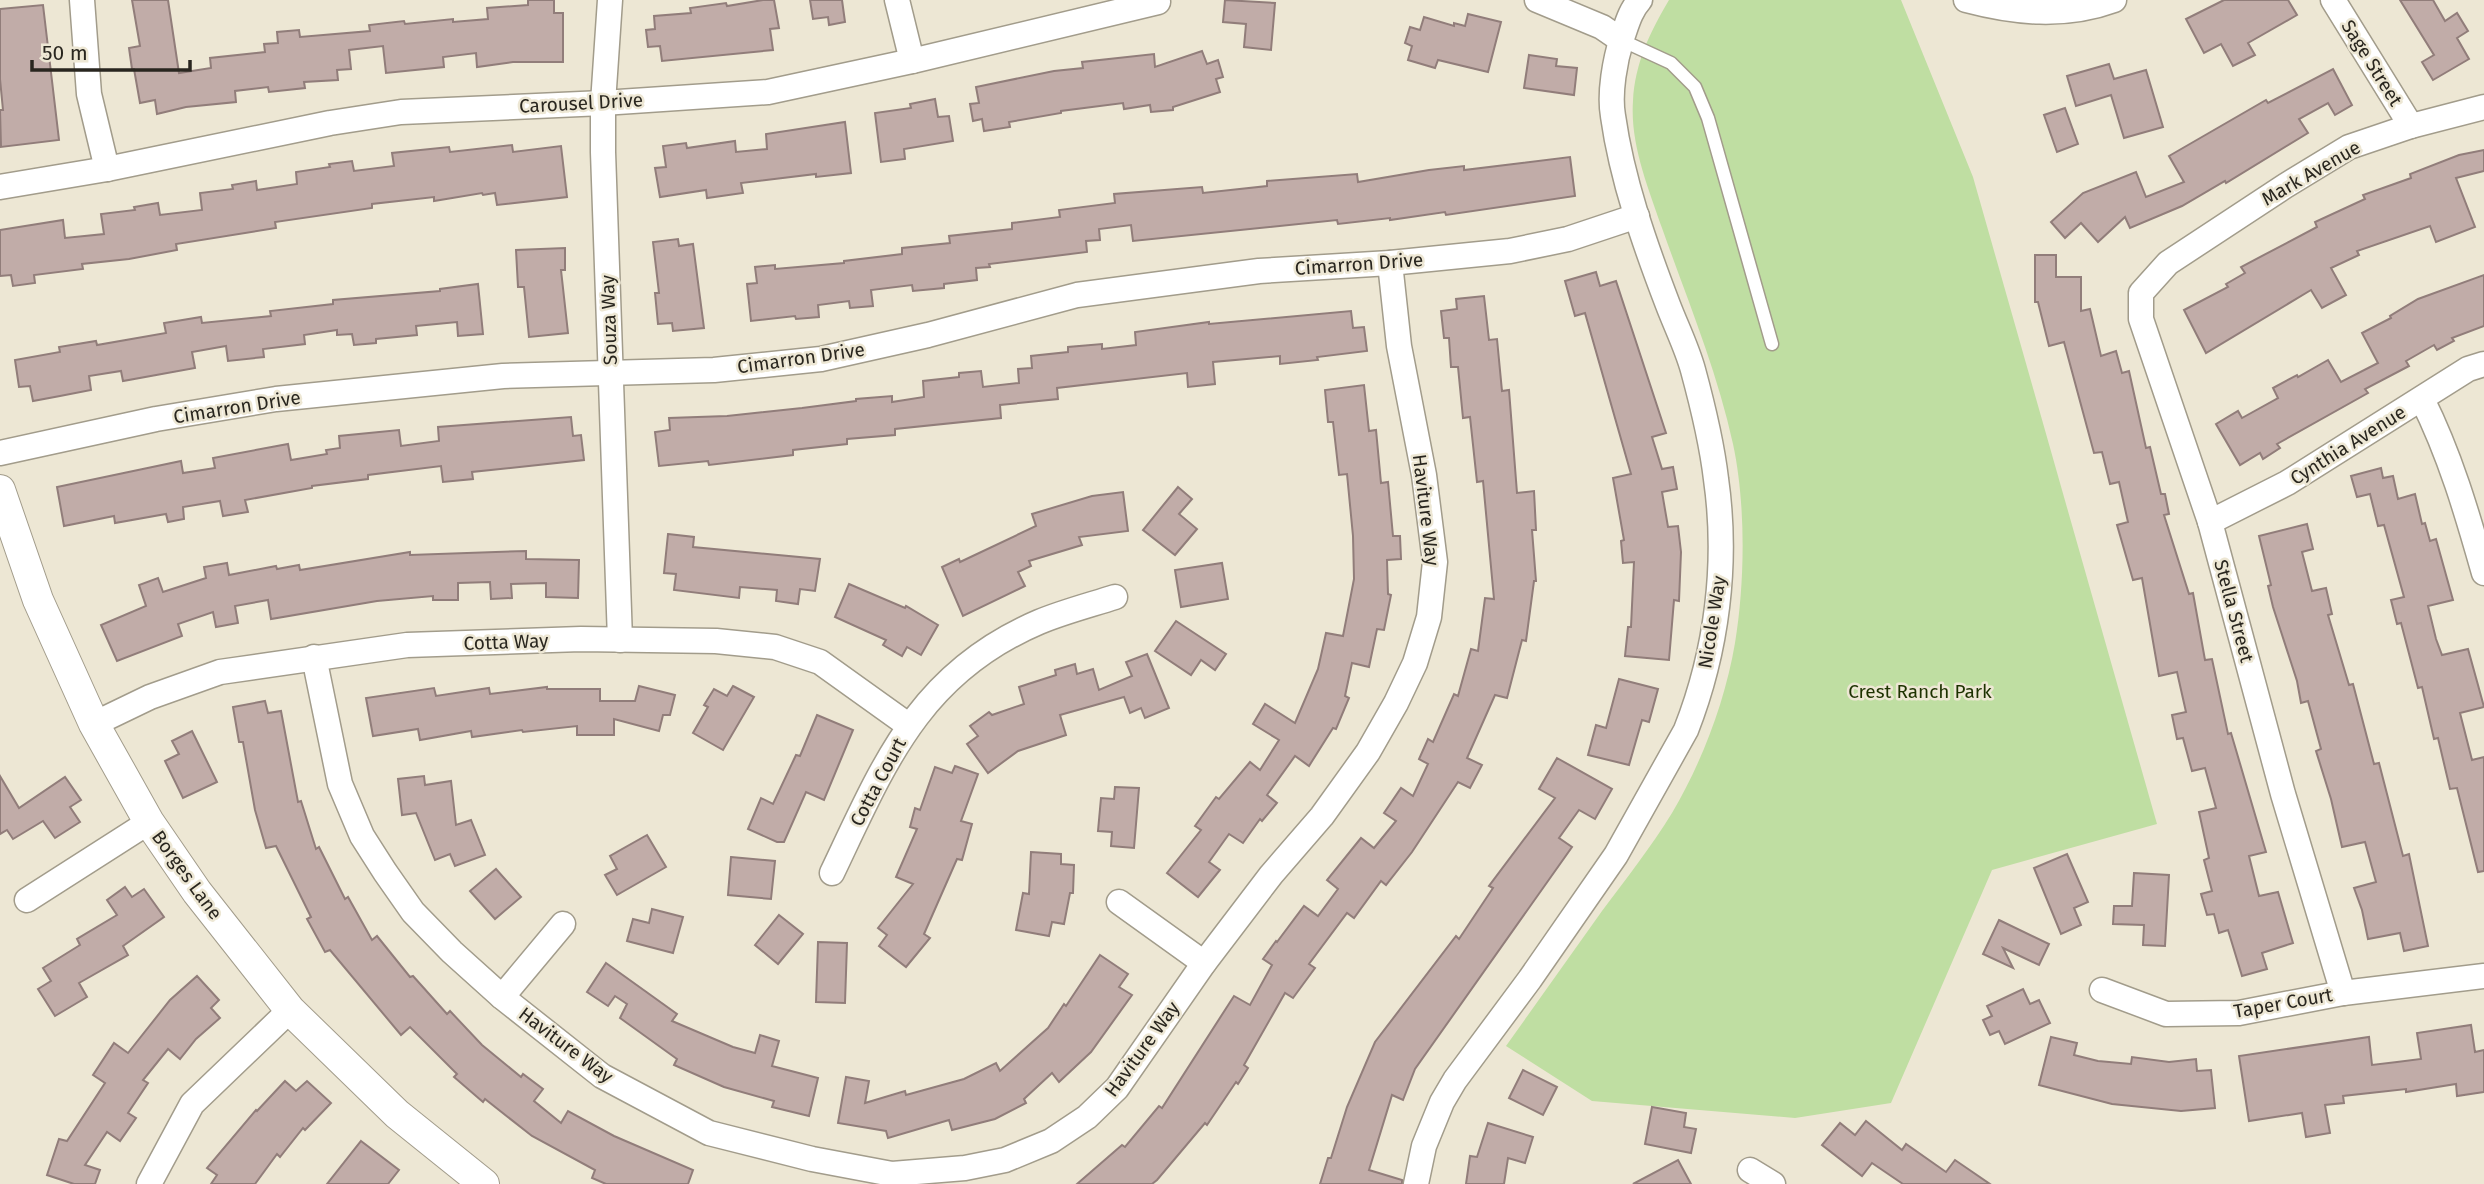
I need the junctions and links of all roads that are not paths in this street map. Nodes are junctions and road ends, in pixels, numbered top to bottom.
1 (82, 0) edge
2 (610, 0) edge
3 (897, 0) edge
4 (1537, 0) edge
5 (1640, 0) edge
6 (1966, 0) edge
7 (2114, 0) edge
8 (2333, 0) edge
9 (1158, 2) edge
10 (1622, 40) junction
11 (912, 61) junction
12 (603, 103) junction
13 (2484, 107) edge
14 (2411, 126) junction
15 (107, 169) junction
16 (0, 187) edge
17 (1637, 216) junction
18 (2188, 250) joint
19 (1390, 263) junction
20 (1772, 344) dead end
21 (2484, 364) edge
22 (611, 374) junction
23 (2422, 399) junction
24 (0, 453) edge
25 (0, 490) edge
26 (2210, 522) junction
27 (2484, 573) edge
28 (1115, 597) dead end
29 (620, 640) junction
30 (314, 657) junction
31 (94, 724) junction
32 (908, 725) junction
33 (149, 822) junction
34 (832, 873) dead end
35 (27, 900) dead end
36 (1119, 902) dead end
37 (563, 924) dead end
38 (1205, 963) junction
39 (2484, 976) edge
40 (2102, 990) dead end
41 (2343, 993) junction
42 (502, 997) junction
43 (290, 1010) junction
44 (1750, 1170) dead end
45 (471, 1181) edge
46 (149, 1184) edge
47 (1416, 1184) edge
48 (1773, 1184) edge

1 - 15 street
2 - 12 street, Souza Way
3 - 11 street
4 - 10 street
5 - 10 street, Nicole Way
6 - 7 street
8 - 14 street, Sage Street
9 - 11 street, Carousel Drive
10 - 17 street, Nicole Way
10 - 20 lane
11 - 12 street, Carousel Drive
12 - 15 street, Carousel Drive
12 - 22 street, Souza Way
13 - 14 street, Mark Avenue
14 - 18 street, Mark Avenue
15 - 16 street, Carousel Drive
17 - 19 street, Cimarron Drive
17 - 47 street, Nicole Way
18 - 26 street, Stella Street
19 - 22 street, Cimarron Drive
19 - 38 street, Haviture Way
21 - 23 street, Cynthia Avenue
22 - 24 street, Cimarron Drive
22 - 29 street, Souza Way
23 - 26 street, Cynthia Avenue
23 - 27 street
25 - 31 street, Borges Lane
26 - 41 street, Stella Street
28 - 32 street, Cotta Court
29 - 30 street, Cotta Way
29 - 32 street, Cotta Way
30 - 31 street, Cotta Way
30 - 42 street, Haviture Way
31 - 33 street, Borges Lane
32 - 34 street, Cotta Court
33 - 35 street
33 - 43 street, Borges Lane
36 - 38 street
37 - 42 street
38 - 42 street, Haviture Way
39 - 41 street, Taper Court
40 - 41 street, Taper Court
43 - 45 street, Borges Lane
43 - 46 street
44 - 48 street

